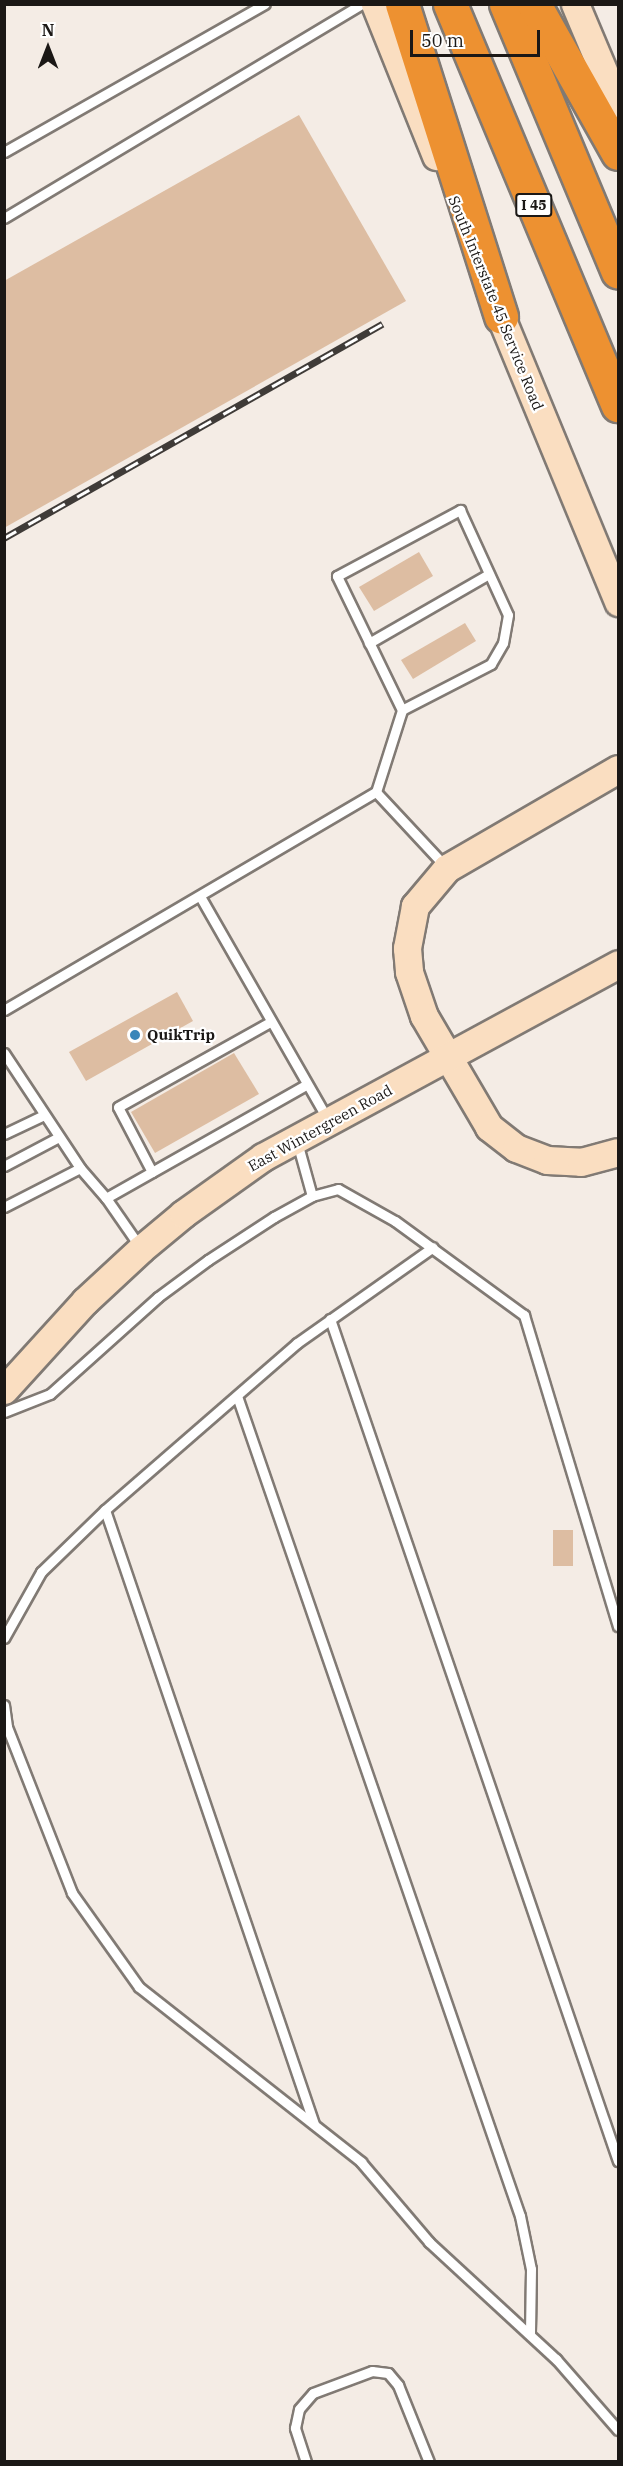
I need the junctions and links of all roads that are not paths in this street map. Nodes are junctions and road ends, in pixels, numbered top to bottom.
1 (265, 4) edge
2 (362, 4) edge
3 (375, 4) edge
4 (402, 4) edge
5 (450, 4) edge
6 (506, 4) edge
7 (534, 4) edge
8 (575, 4) edge
9 (617, 96) edge
10 (4, 152) edge
11 (618, 153) edge
12 (4, 218) edge
13 (618, 272) edge
14 (501, 317) junction
15 (618, 405) edge
16 (489, 574) junction
17 (618, 602) edge
18 (369, 643) junction
19 (402, 710) junction
20 (618, 769) edge
21 (376, 792) junction
22 (447, 868) junction
23 (201, 898) junction
24 (618, 964) edge
25 (4, 1010) edge
26 (270, 1022) junction
27 (4, 1053) edge
28 (445, 1057) junction
29 (8, 1068) edge
30 (306, 1084) junction
31 (44, 1114) junction
32 (330, 1123) junction
33 (4, 1134) edge
34 (59, 1137) junction
35 (297, 1140) junction
36 (618, 1152) edge
37 (4, 1166) edge
38 (80, 1168) junction
39 (152, 1172) junction
40 (312, 1196) junction
41 (106, 1198) junction
42 (4, 1207) edge
43 (433, 1247) junction
44 (141, 1249) junction
45 (330, 1319) junction
46 (4, 1390) edge
47 (237, 1396) junction
48 (4, 1412) edge
49 (105, 1510) junction
50 (618, 1626) edge
51 (4, 1638) edge
52 (4, 1705) edge
53 (314, 2124) junction
54 (618, 2161) edge
55 (530, 2334) junction
56 (618, 2430) edge
57 (306, 2462) edge
58 (429, 2462) edge

1 - 10 lane
2 - 12 lane
3 - 14 main road, South Interstate 45 Service Road
4 - 14 highway
5 - 15 highway, I 45
6 - 13 highway
7 - 11 highway
8 - 9 main road
14 - 17 main road, South Interstate 45 Service Road
16 - 18 lane
16 - 18 lane
16 - 19 lane
18 - 19 lane
19 - 21 lane
20 - 22 main road
21 - 22 lane
21 - 23 lane
22 - 28 main road
23 - 25 lane
23 - 26 lane
24 - 28 main road, East Wintergreen Road
26 - 30 lane
26 - 39 lane
27 - 29 lane
28 - 32 main road, East Wintergreen Road
28 - 36 main road
29 - 31 lane
30 - 32 lane
30 - 39 lane
31 - 33 lane
31 - 34 lane
32 - 35 main road, East Wintergreen Road
34 - 37 lane
34 - 38 lane
35 - 40 lane
35 - 44 main road, East Wintergreen Road
38 - 41 lane
38 - 42 lane
39 - 41 lane
40 - 43 lane
40 - 48 lane
41 - 44 lane
43 - 45 lane
43 - 50 lane
44 - 46 main road, East Wintergreen Road
45 - 47 lane
45 - 54 lane
47 - 49 lane
47 - 55 lane
49 - 51 lane
49 - 53 lane
52 - 53 lane
53 - 55 lane
55 - 56 lane
57 - 58 lane

